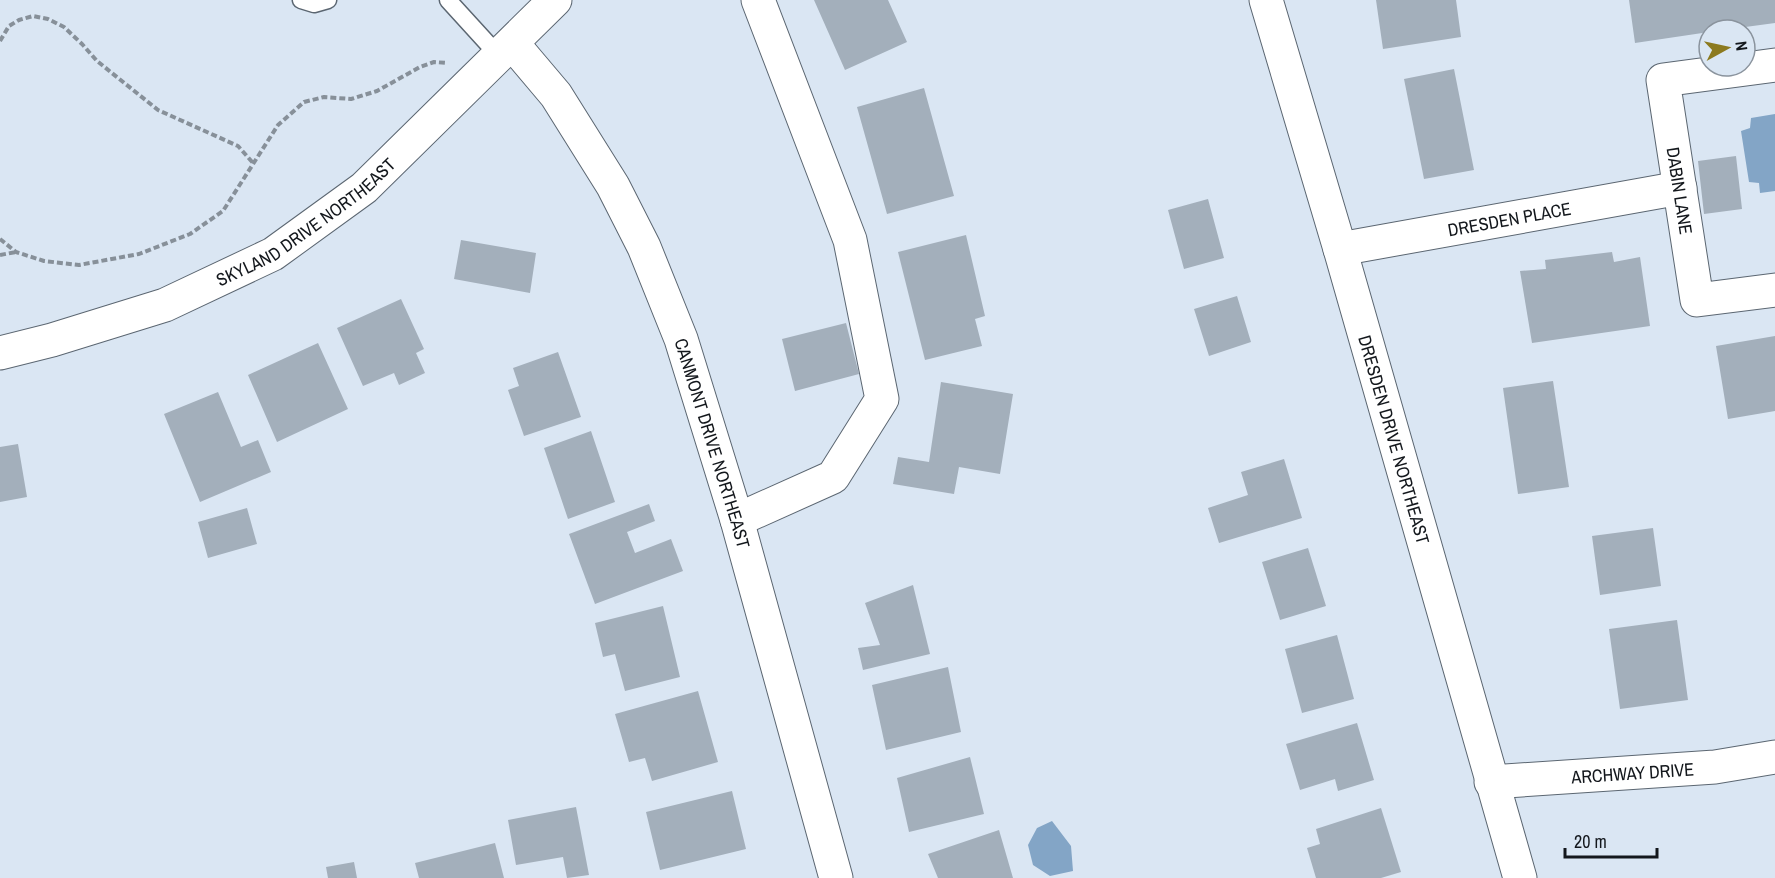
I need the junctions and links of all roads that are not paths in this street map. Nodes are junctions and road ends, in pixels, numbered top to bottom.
1 (302, 0) edge
2 (328, 0) edge
3 (448, 0) edge
4 (555, 0) edge
5 (758, 0) edge
6 (1266, 0) edge
7 (506, 49) junction
8 (1775, 65) edge
9 (1680, 188) junction
10 (1340, 249) junction
11 (1775, 290) edge
12 (0, 353) edge
13 (736, 520) junction
14 (1775, 757) edge
15 (1491, 782) junction
16 (836, 878) edge
17 (1520, 878) edge

1 - 2 lane
3 - 7 lane
4 - 7 street, SKYLAND DRIVE NORTHEAST
5 - 13 street
6 - 10 street, DRESDEN DRIVE NORTHEAST
7 - 12 street, SKYLAND DRIVE NORTHEAST
7 - 13 street, CANMONT DRIVE NORTHEAST
8 - 9 street, DABIN LANE
9 - 10 street, DRESDEN PLACE
9 - 11 street, DABIN LANE
10 - 15 street, DRESDEN DRIVE NORTHEAST
13 - 16 street, CANMONT DRIVE NORTHEAST
14 - 15 street, ARCHWAY DRIVE
15 - 17 street, DRESDEN DRIVE NORTHEAST

